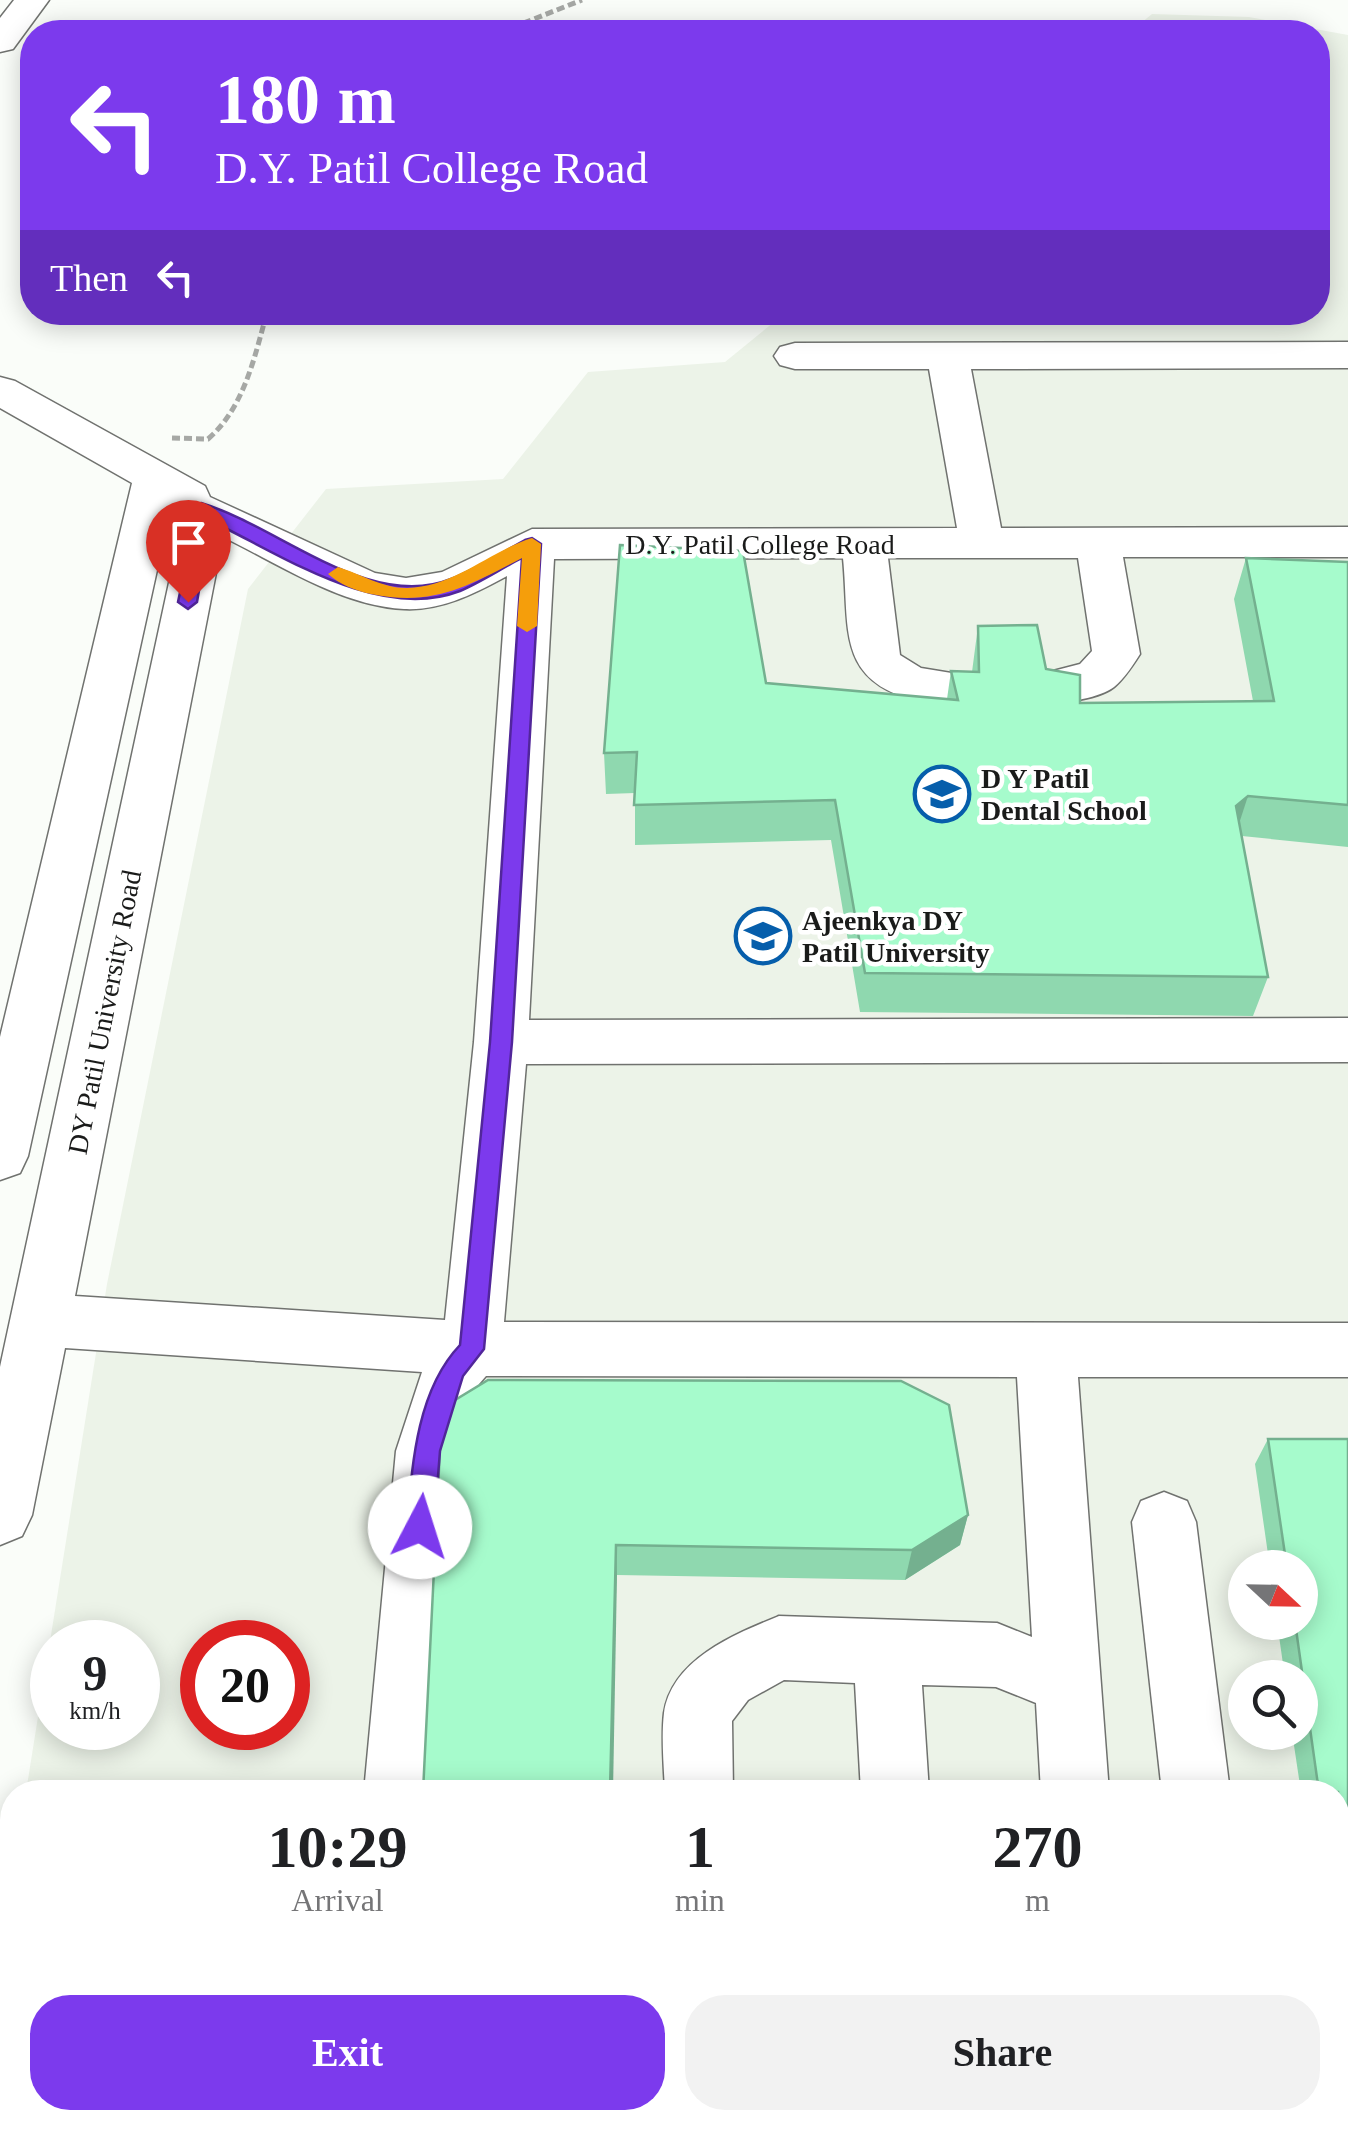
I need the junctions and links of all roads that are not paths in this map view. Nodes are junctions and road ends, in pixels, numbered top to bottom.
1 (32, 0) edge
2 (0, 41) edge
3 (1348, 355) edge
4 (795, 356) dead end
5 (948, 356) junction
6 (0, 390) edge
7 (169, 497) junction
8 (1348, 542) edge
9 (532, 544) junction
10 (982, 544) junction
11 (1098, 544) junction
12 (864, 545) junction
13 (971, 690) edge
14 (1043, 690) edge
15 (1348, 1040) edge
16 (501, 1042) junction
17 (0, 1156) edge
18 (42, 1320) junction
19 (472, 1349) junction
20 (1046, 1350) junction
21 (1348, 1350) edge
22 (0, 1515) edge
23 (1164, 1522) dead end
24 (886, 1652) junction
25 (1066, 1683) junction
26 (399, 1780) edge
27 (699, 1780) edge
28 (895, 1780) edge
29 (1074, 1780) edge
30 (1195, 1780) edge

1 - 2 street
3 - 5 street
4 - 5 street
5 - 10 street
6 - 7 street, D.Y. Patil College Road
7 - 9 street, D.Y. Patil College Road
7 - 17 street
7 - 18 street, DY Patil University Road
8 - 11 street, D.Y. Patil College Road
9 - 12 street, D.Y. Patil College Road
9 - 16 street
10 - 11 street, D.Y. Patil College Road
10 - 12 street, D.Y. Patil College Road
11 - 14 street
12 - 13 street
15 - 16 street
16 - 19 street
18 - 19 street
18 - 22 street, DY Patil University Road
19 - 20 street
19 - 26 street
20 - 21 street
20 - 25 street
23 - 30 street
24 - 25 street
24 - 27 street
24 - 28 street
25 - 29 street

